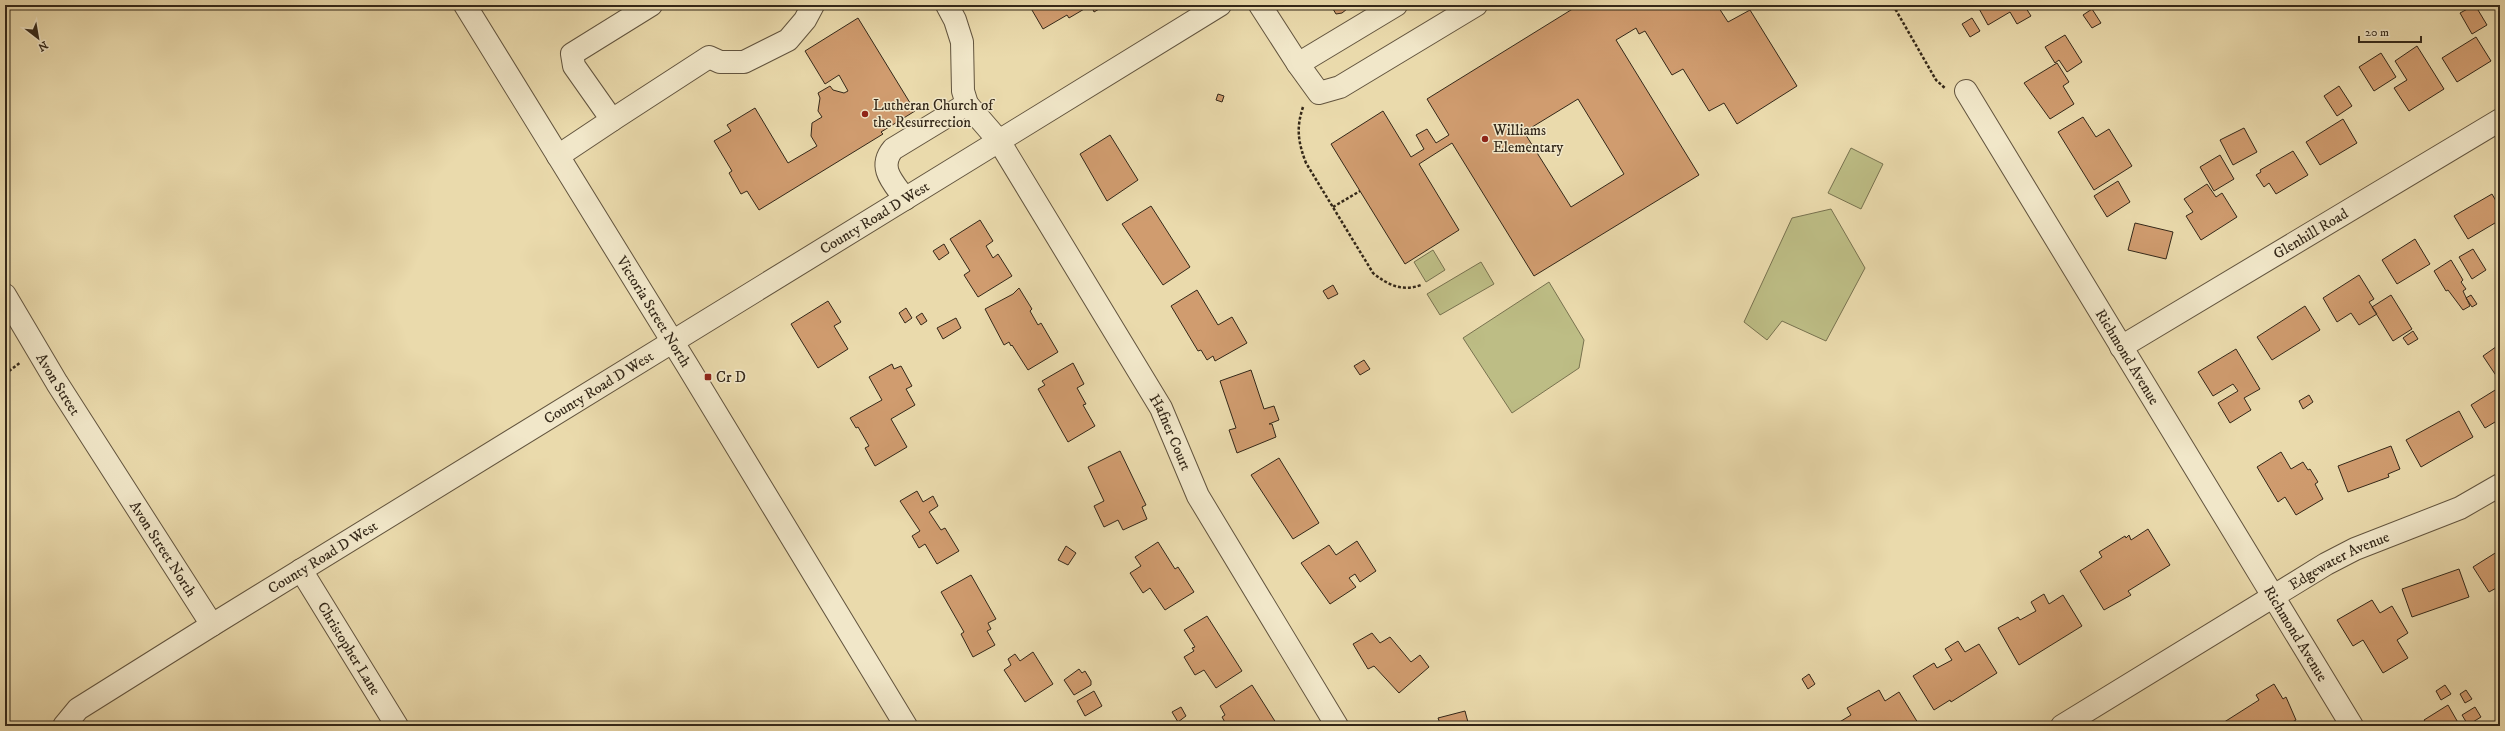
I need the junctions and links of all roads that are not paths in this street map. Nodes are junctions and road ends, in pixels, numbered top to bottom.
1 (465, 5) edge
2 (651, 5) edge
3 (813, 5) edge
4 (947, 5) edge
5 (1220, 5) edge
6 (1260, 5) edge
7 (1396, 5) edge
8 (1476, 5) edge
9 (1298, 64) junction
10 (1966, 90) road end
11 (968, 104) junction
12 (612, 120) junction
13 (2500, 120) edge
14 (999, 141) junction
15 (558, 156) junction
16 (905, 199) junction
17 (5, 295) edge
18 (673, 342) junction
19 (2121, 348) junction
20 (114, 474) joint
21 (2500, 485) edge
22 (301, 570) junction
23 (2273, 597) junction
24 (212, 625) junction
25 (64, 726) edge
26 (397, 726) edge
27 (906, 726) edge
28 (1337, 726) edge
29 (2062, 726) edge
30 (2352, 726) edge

1 - 15 street, Victoria Street North
2 - 12 street
3 - 12 street
4 - 11 street
5 - 14 street, County Road D West
6 - 9 street
7 - 9 street
8 - 9 street
10 - 19 street, Richmond Avenue
11 - 14 street, Hafner Court
11 - 16 street
12 - 15 street
13 - 19 street, Glenhill Road
14 - 16 street, County Road D West
14 - 28 street, Hafner Court
15 - 18 street, Victoria Street North
16 - 18 street, County Road D West
17 - 20 street, Avon Street
18 - 22 street, County Road D West
18 - 27 street, Victoria Street North
19 - 23 street, Richmond Avenue
20 - 24 street, Avon Street North
21 - 23 street, Edgewater Avenue
22 - 24 street, County Road D West
22 - 26 street, Christopher Lane
23 - 29 street, Edgewater Avenue
23 - 30 street, Richmond Avenue
24 - 25 street, County Road D West

